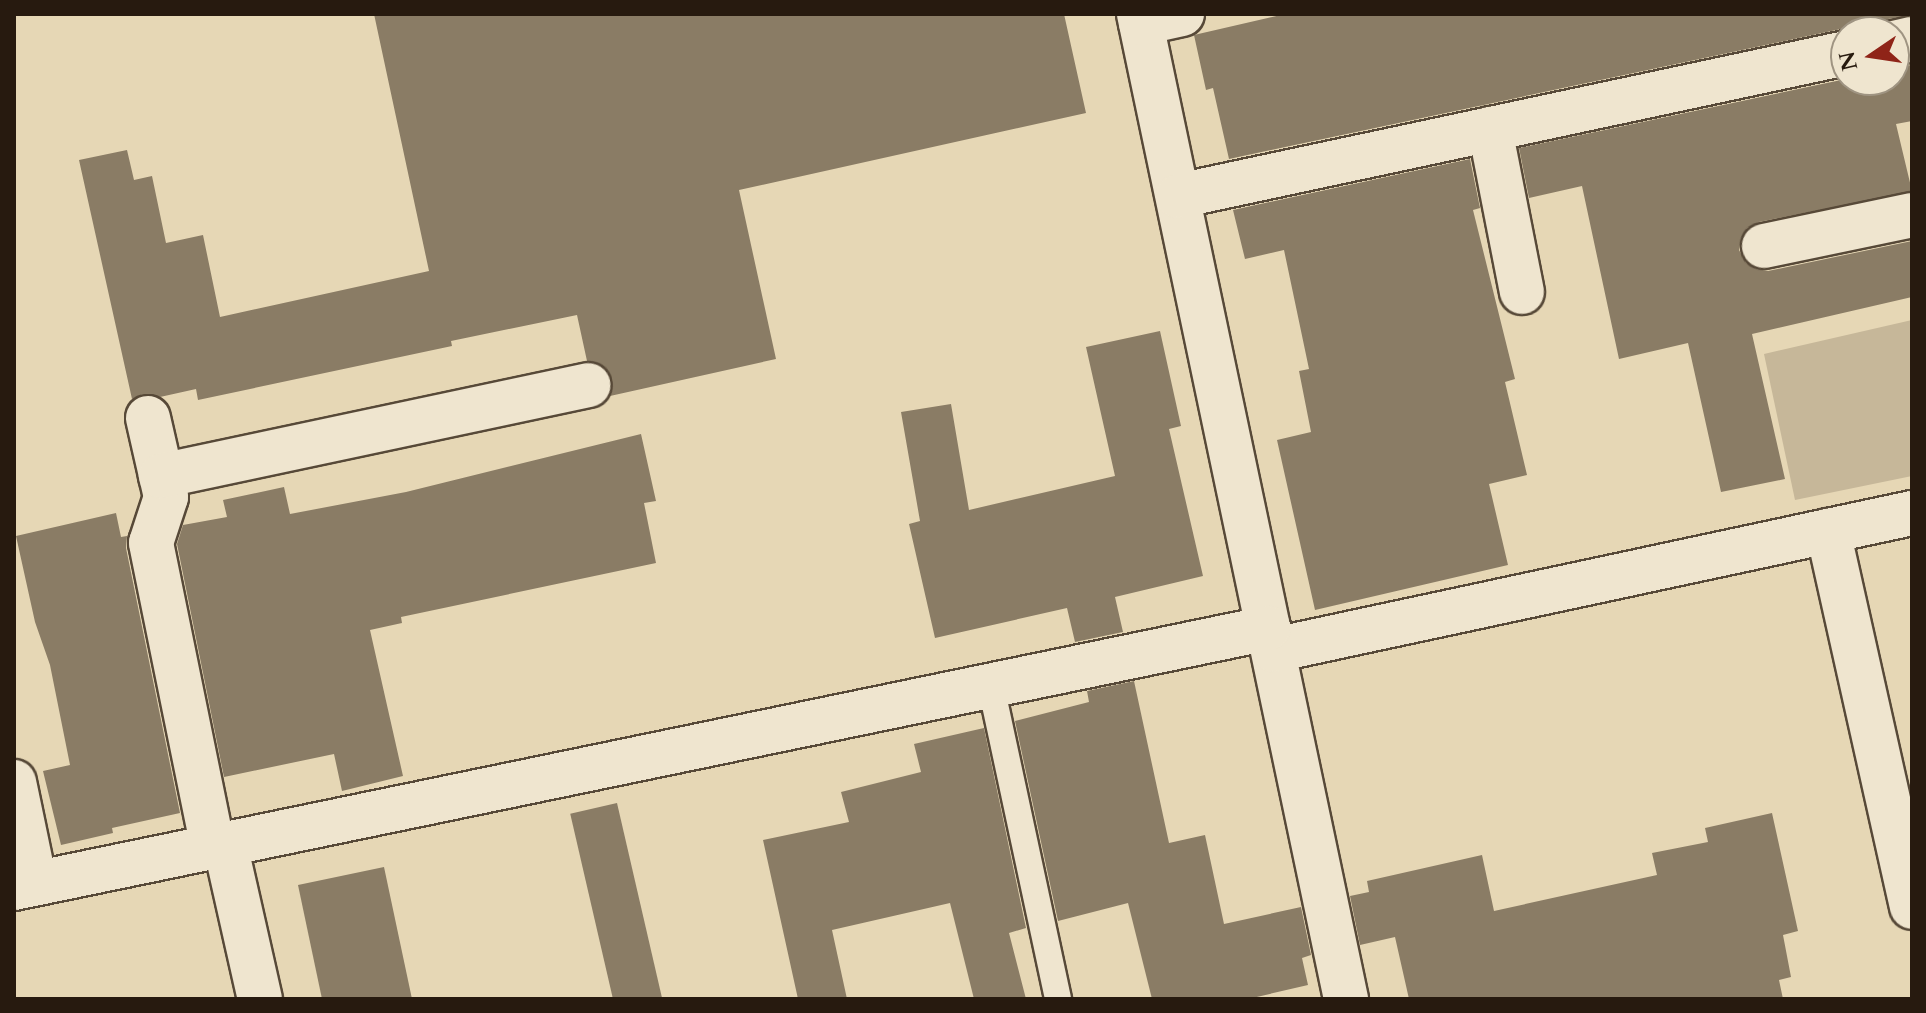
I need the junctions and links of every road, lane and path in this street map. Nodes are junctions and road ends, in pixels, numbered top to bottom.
1 (1154, 17) edge
2 (1830, 56) edge
3 (1490, 129) junction
4 (1178, 196) junction
5 (1912, 215) edge
6 (1764, 246) dead end
7 (1522, 292) dead end
8 (588, 385) dead end
9 (148, 418) dead end
10 (161, 476) junction
11 (1912, 513) edge
12 (1828, 531) junction
13 (1271, 639) junction
14 (991, 686) junction
15 (14, 782) edge
16 (219, 845) junction
17 (24, 886) edge
18 (1912, 907) edge
19 (260, 999) edge
20 (1058, 999) edge
21 (1346, 999) edge

1 - 4 street
2 - 3 street
3 - 4 street
3 - 7 street
4 - 13 street
5 - 6 street
8 - 10 street
9 - 10 street
10 - 16 street
11 - 12 street
12 - 13 street
12 - 18 street
13 - 14 street
13 - 21 street
14 - 16 street
14 - 20 lane
15 - 17 street
16 - 17 street
16 - 19 street

